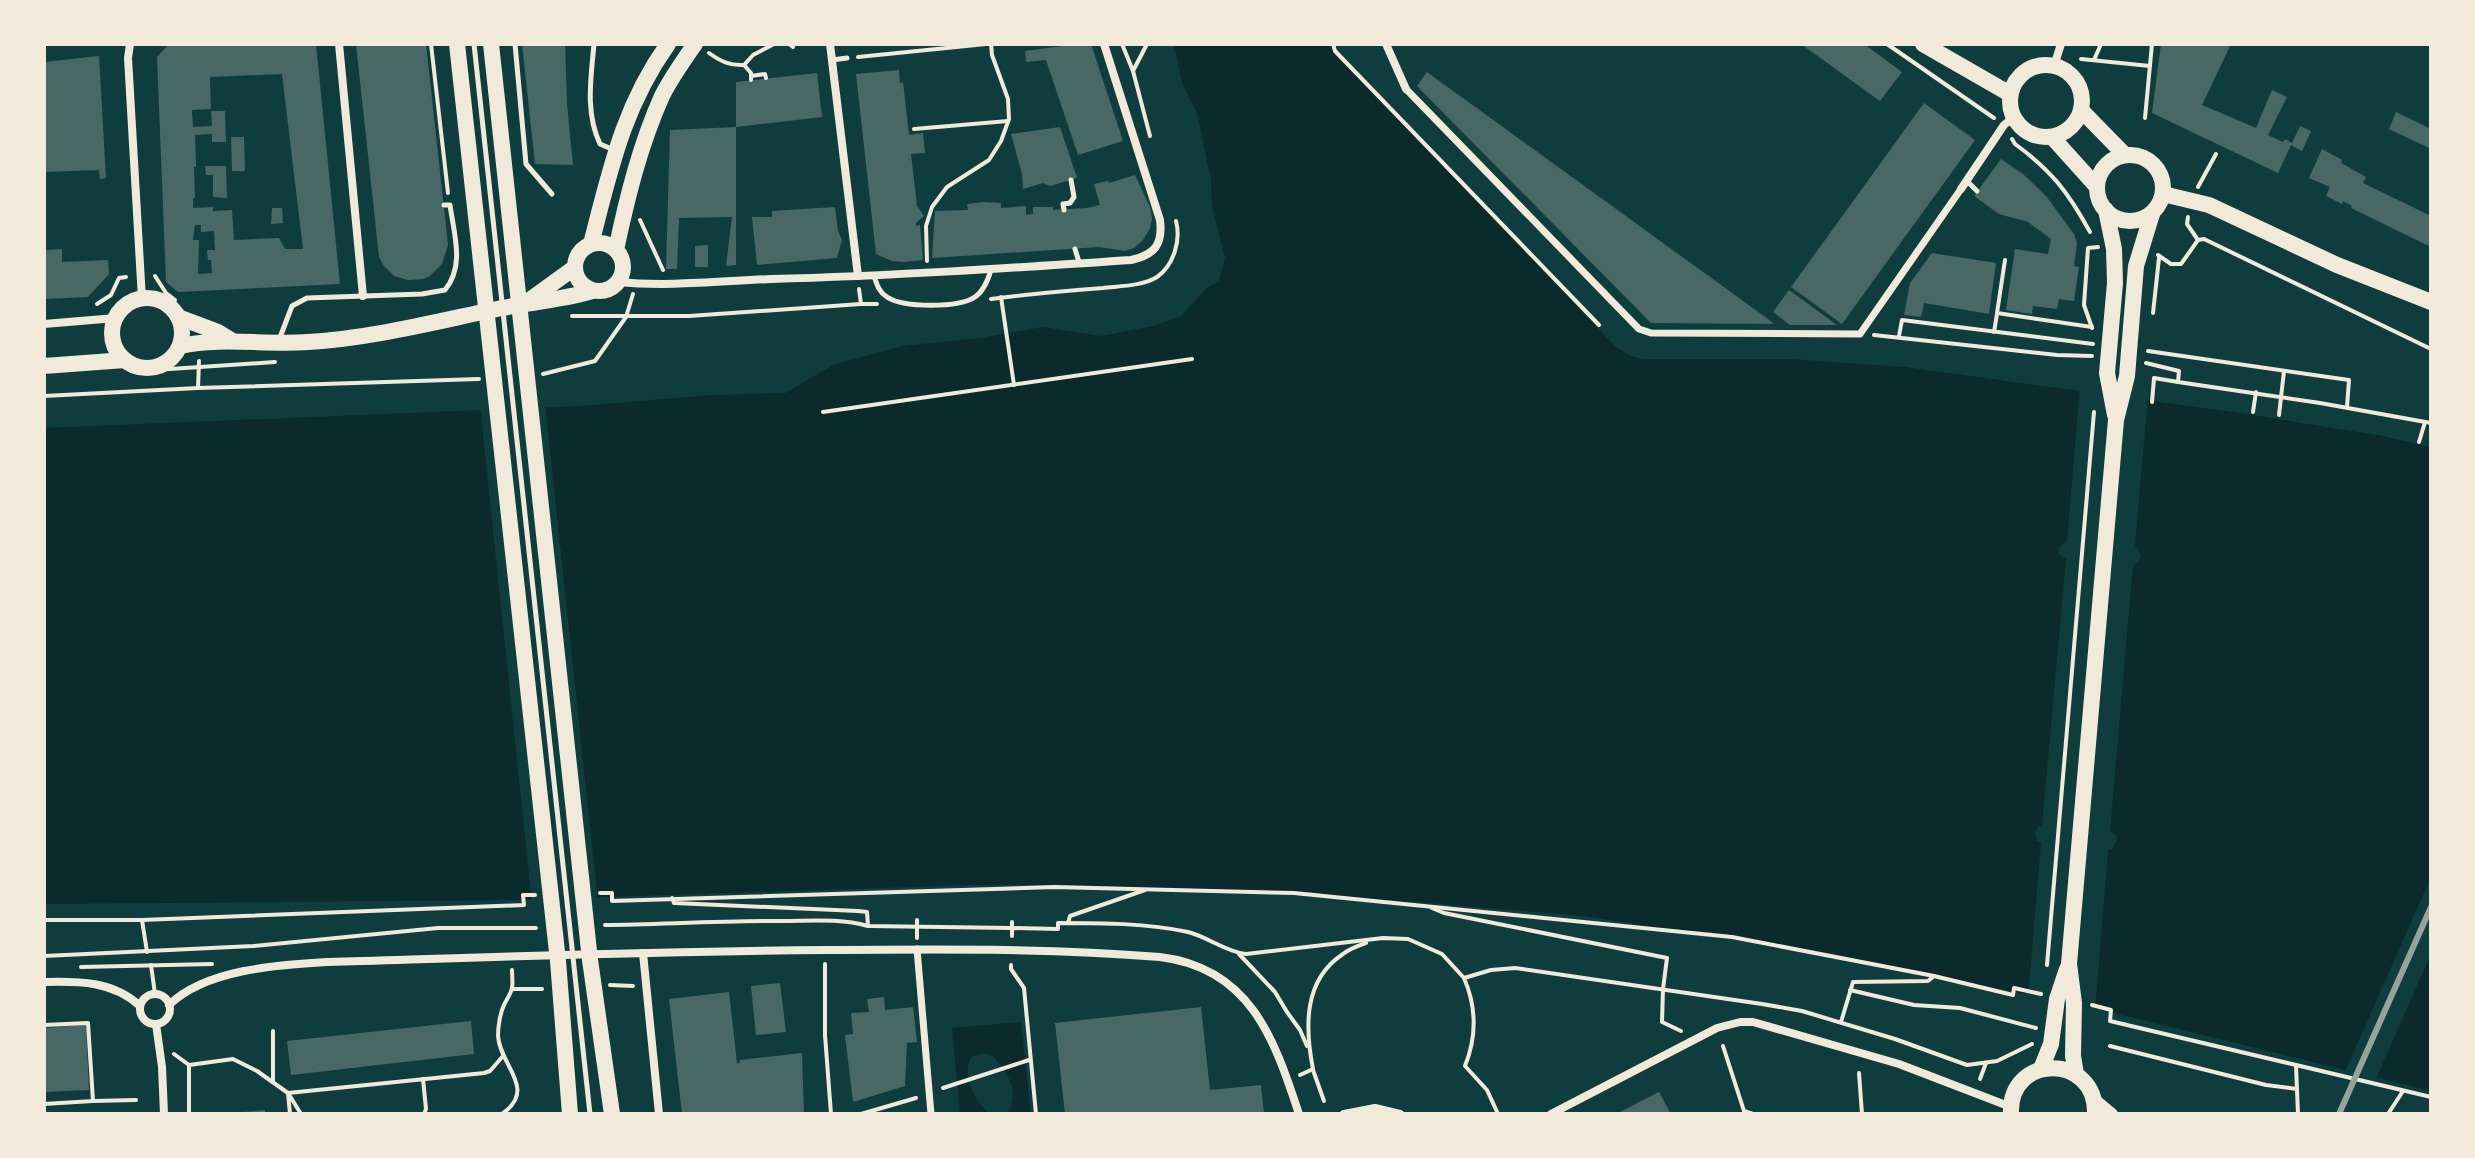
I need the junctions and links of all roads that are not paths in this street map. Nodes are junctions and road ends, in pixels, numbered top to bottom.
1 (130, 44) edge
2 (339, 44) edge
3 (457, 44) edge
4 (474, 44) edge
5 (491, 44) edge
6 (515, 44) edge
7 (594, 44) edge
8 (668, 44) edge
9 (830, 44) edge
10 (1104, 44) edge
11 (1386, 44) edge
12 (1923, 44) edge
13 (2061, 44) edge
14 (701, 48) edge
15 (847, 58) road end
16 (832, 60) junction
17 (2054, 66) junction
18 (1406, 89) joint
19 (2010, 94) junction
20 (2081, 110) junction
21 (2009, 121) junction
22 (2052, 137) junction
23 (615, 151) junction
24 (2125, 155) junction
25 (638, 161) junction
26 (1071, 180) dead end
27 (1964, 185) junction
28 (2097, 187) junction
29 (1977, 191) dead end
30 (552, 194) dead end
31 (2163, 194) junction
32 (447, 205) road end
33 (1064, 210) dead end
34 (2106, 210) junction
35 (2152, 214) junction
36 (591, 244) junction
37 (1075, 249) dead end
38 (616, 250) junction
39 (1079, 263) junction
40 (574, 268) junction
41 (991, 270) junction
42 (499, 271) junction
43 (858, 276) junction
44 (874, 276) junction
45 (618, 282) junction
46 (592, 291) junction
47 (363, 296) junction
48 (142, 299) junction
49 (2431, 302) edge
50 (524, 305) junction
51 (178, 309) junction
52 (116, 318) junction
53 (44, 324) edge
54 (231, 340) junction
55 (278, 343) junction
56 (180, 346) junction
57 (44, 366) edge
58 (127, 366) junction
59 (2116, 420) junction
60 (917, 949) junction
61 (643, 953) junction
62 (2069, 964) junction
63 (44, 982) edge
64 (169, 1005) junction
65 (140, 1006) junction
66 (156, 1024) junction
67 (2041, 1069) junction
68 (2076, 1074) junction
69 (2094, 1106) edge
70 (2011, 1110) edge
71 (590, 1111) edge
72 (611, 1113) edge
73 (164, 1114) edge
74 (570, 1114) edge
75 (659, 1114) edge
76 (931, 1114) edge
77 (1299, 1114) edge
78 (1344, 1114) edge
79 (1400, 1114) edge
80 (1551, 1114) edge
81 (2112, 1114) edge

1 - 48 street
2 - 47 street
3 - 42 main road
4 - 42 lane
5 - 42 main road
6 - 30 lane
7 - 23 lane
8 - 23 main road
9 - 16 street
10 - 39 street
11 - 18 street
12 - 19 main road
13 - 17 street
14 - 25 main road
15 - 16 lane
16 - 43 street
17 - 19 main road
17 - 20 main road
18 - 27 street
19 - 21 main road
20 - 22 main road
20 - 24 main road
21 - 22 main road
21 - 27 street
22 - 28 main road
23 - 25 main road
23 - 36 main road
24 - 28 main road
24 - 31 main road
25 - 38 main road
26 - 33 lane
27 - 29 lane
28 - 34 main road
31 - 35 main road
31 - 49 main road
32 - 47 lane
34 - 35 main road
34 - 59 main road
35 - 59 main road
36 - 38 main road
36 - 40 main road
37 - 39 lane
38 - 45 main road
39 - 41 street
40 - 46 main road
40 - 50 main road
41 - 44 street
41 - 44 lane
42 - 71 lane
42 - 72 main road
42 - 74 main road
43 - 44 street
43 - 45 street
45 - 46 main road
46 - 50 main road
47 - 55 lane
48 - 51 main road
48 - 52 main road
50 - 55 main road
51 - 54 main road
51 - 56 main road
52 - 53 street
52 - 58 main road
54 - 55 main road
54 - 56 main road
56 - 58 main road
57 - 58 main road
59 - 62 main road
60 - 61 street
60 - 76 street
60 - 77 street
61 - 64 street
61 - 75 street
62 - 67 main road
62 - 68 main road
63 - 65 street
64 - 65 street
64 - 66 street
65 - 66 street
66 - 73 street
67 - 68 main road
67 - 70 main road
68 - 69 main road
69 - 81 street
70 - 80 street
78 - 79 street

